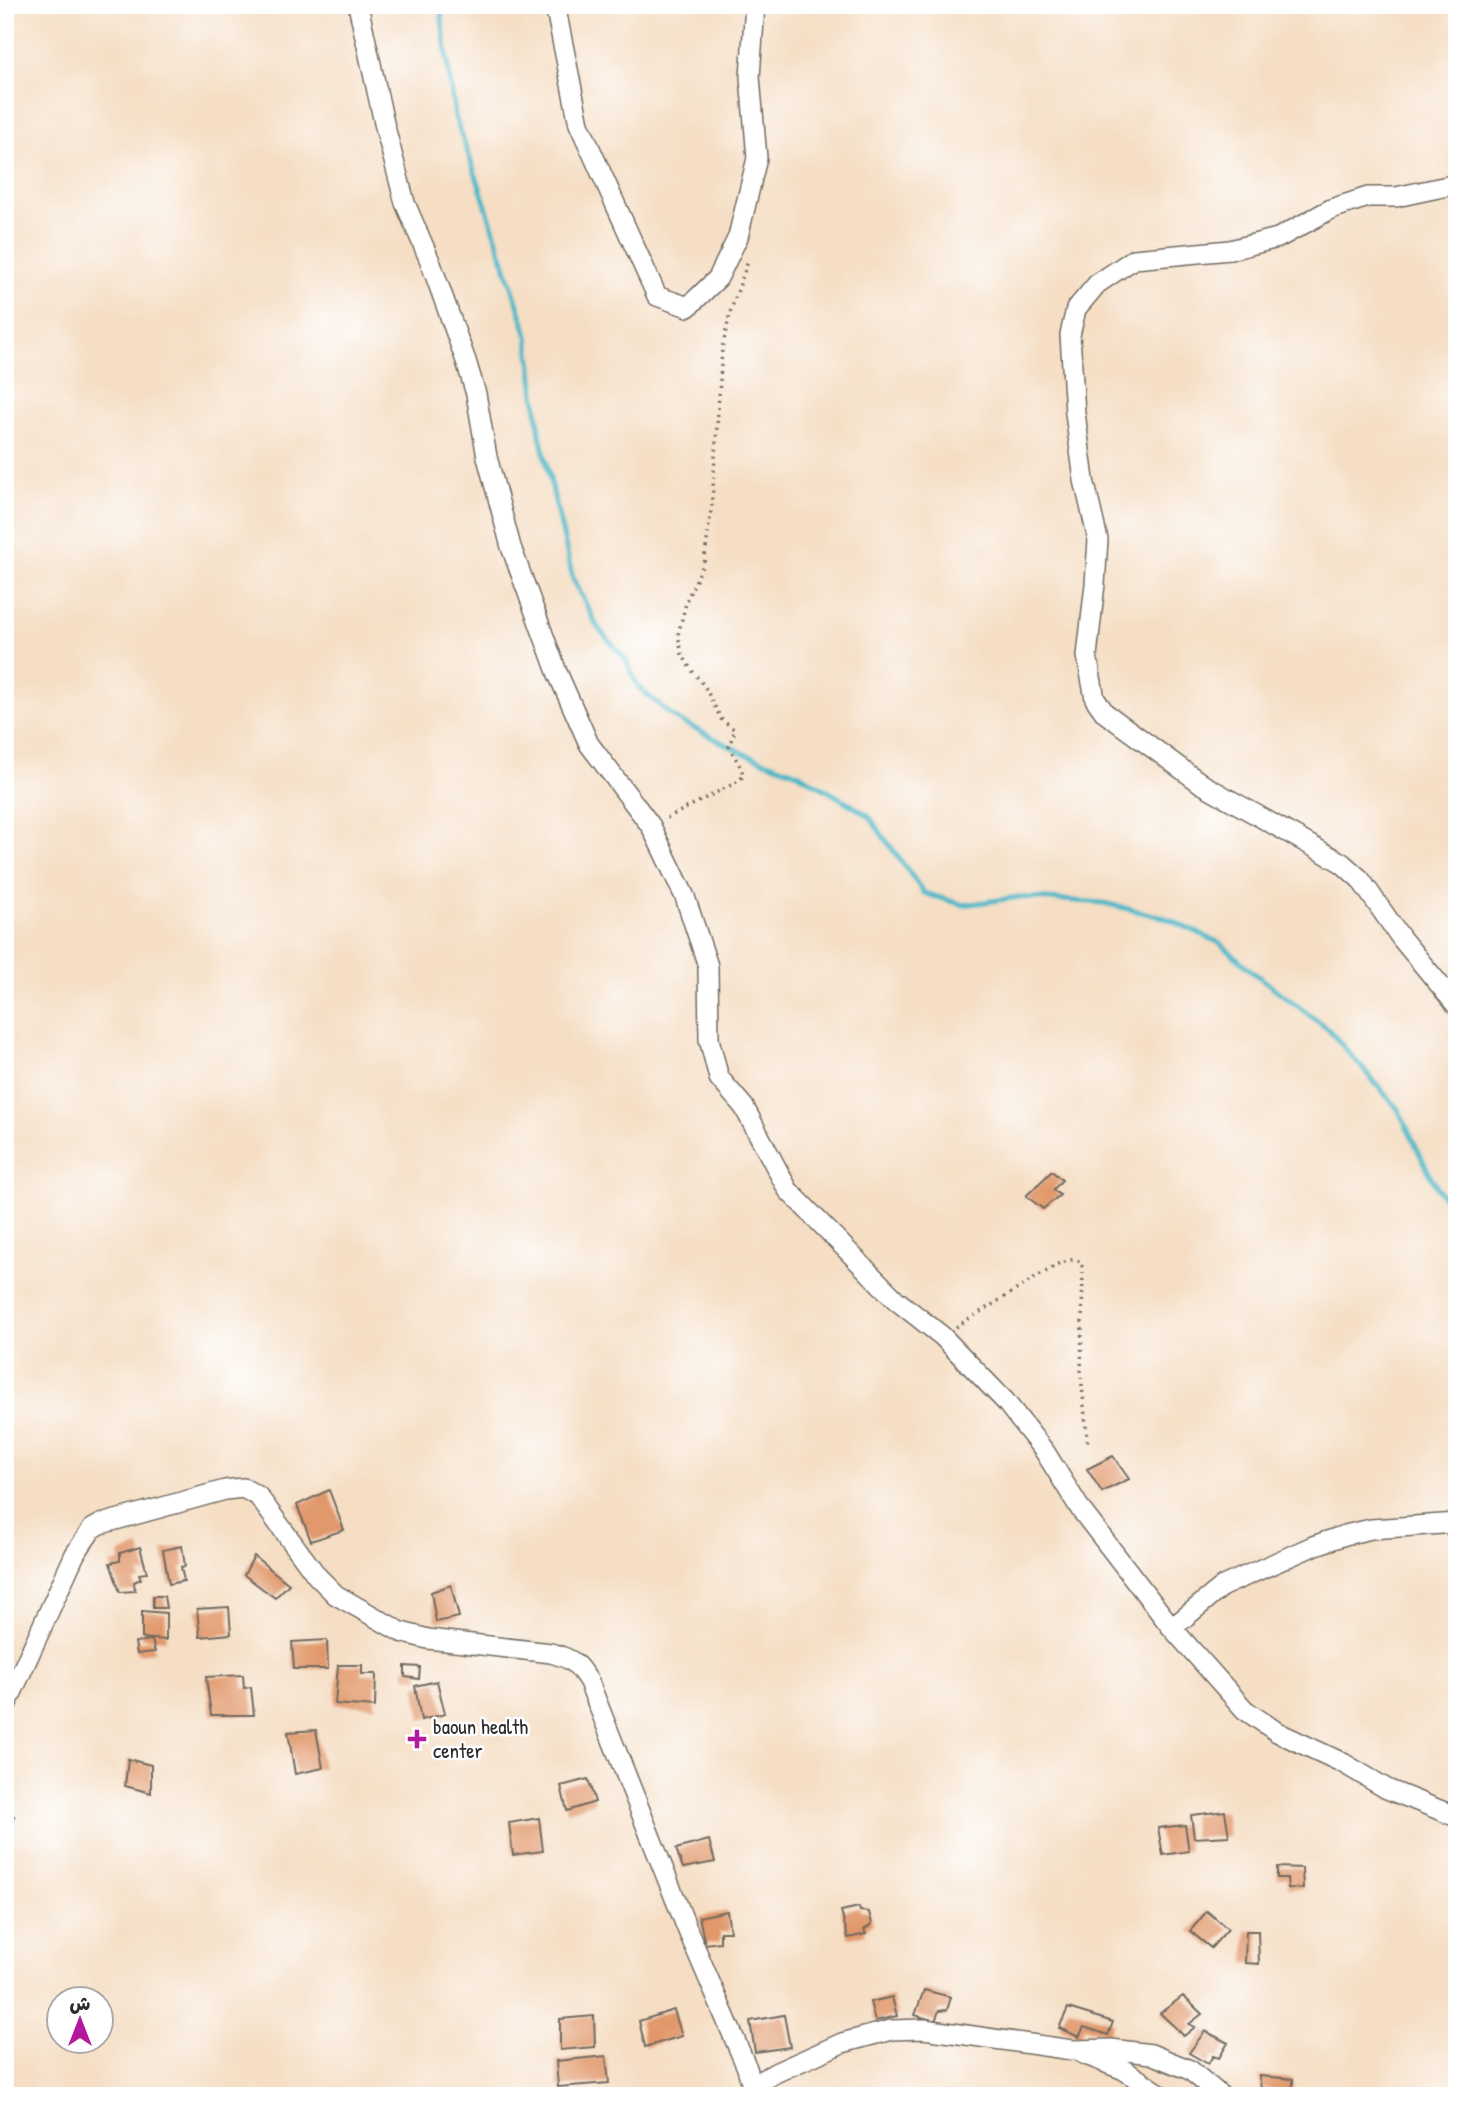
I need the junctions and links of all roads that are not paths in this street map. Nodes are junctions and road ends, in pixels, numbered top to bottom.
1 (358, 5) edge
2 (555, 5) edge
3 (755, 5) edge
4 (1457, 184) edge
5 (1457, 1006) edge
6 (1457, 1523) edge
7 (1172, 1628) junction
8 (5, 1708) edge
9 (1457, 1817) edge
10 (1072, 2050) junction
11 (749, 2091) edge
12 (1163, 2096) edge
13 (1221, 2096) edge

1 - 7 street
2 - 3 street
4 - 5 street
6 - 7 street
7 - 9 street
8 - 11 street
10 - 11 street
10 - 12 street
10 - 13 street

